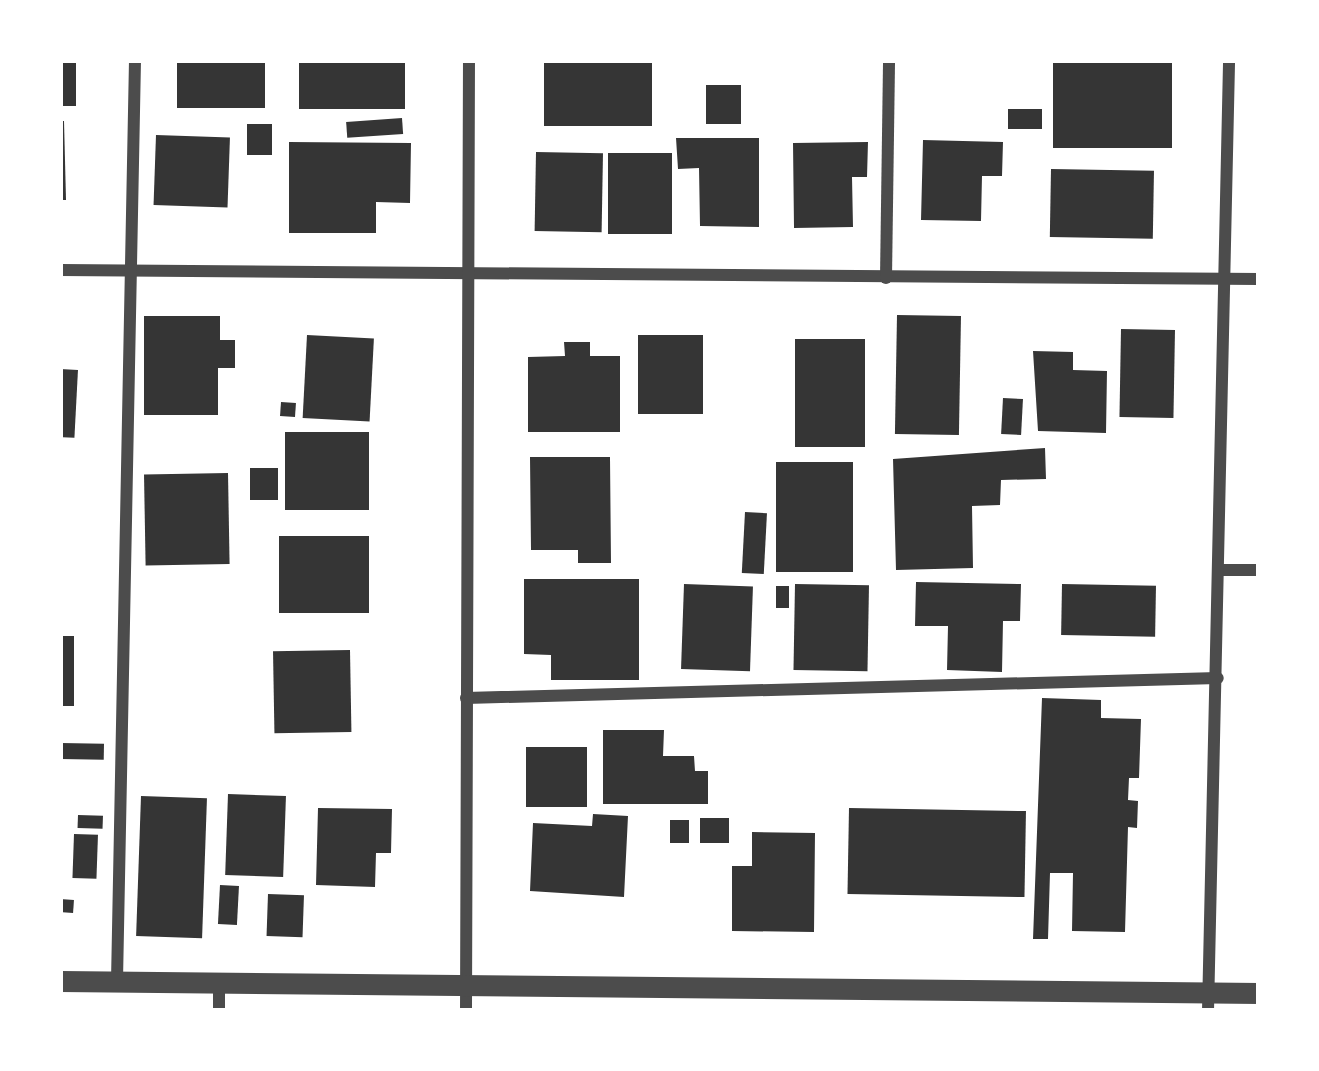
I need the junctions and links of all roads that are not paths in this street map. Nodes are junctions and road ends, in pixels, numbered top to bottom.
1 (135, 60) edge
2 (469, 60) edge
3 (889, 60) edge
4 (1229, 60) edge
5 (60, 270) edge
6 (128, 272) junction
7 (467, 272) junction
8 (886, 278) junction
9 (1228, 278) junction
10 (1259, 279) edge
11 (1220, 569) junction
12 (1259, 570) edge
13 (1218, 678) junction
14 (466, 698) junction
15 (117, 981) junction
16 (219, 981) junction
17 (60, 982) edge
18 (1259, 993) edge
19 (466, 1000) edge
20 (1208, 1001) edge
21 (219, 1011) edge

1 - 6 street
2 - 7 street
3 - 8 street
4 - 9 street
5 - 6 street
6 - 7 street
6 - 15 street
7 - 8 street
7 - 14 street
8 - 9 street
9 - 10 street
9 - 11 street
11 - 12 street
11 - 13 street
13 - 14 street
13 - 20 street
14 - 19 street
15 - 16 street
15 - 17 street
16 - 19 street
16 - 21 street
18 - 20 street
19 - 20 street

